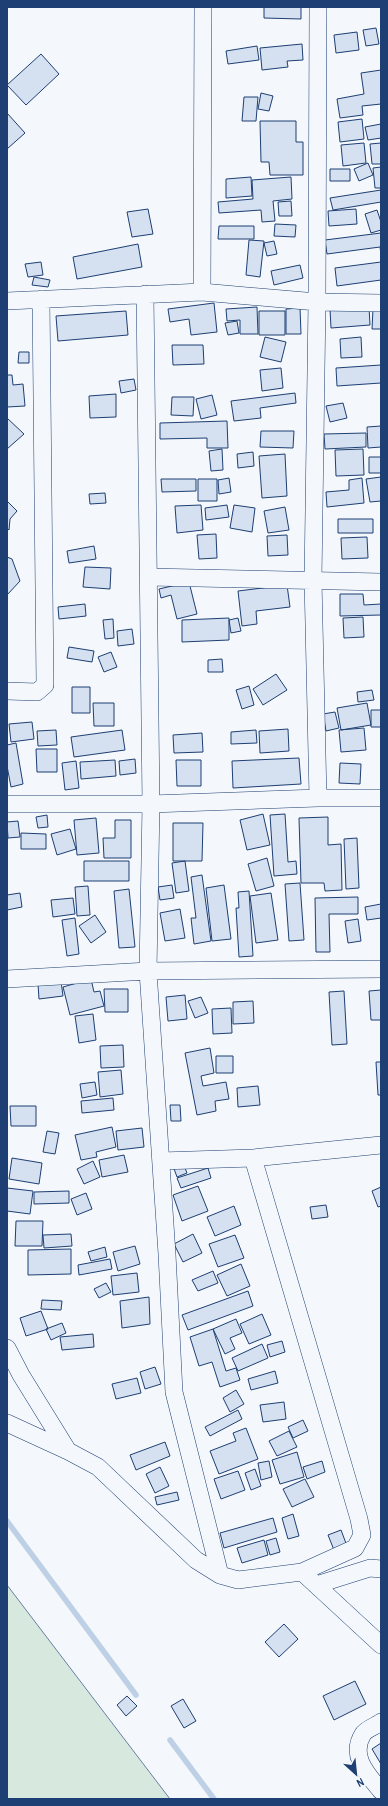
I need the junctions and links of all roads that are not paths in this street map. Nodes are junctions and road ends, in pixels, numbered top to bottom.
1 (203, 7) edge
2 (318, 7) edge
3 (202, 292) junction
4 (145, 294) junction
5 (41, 299) junction
6 (7, 301) edge
7 (318, 302) junction
8 (381, 303) edge
9 (149, 576) junction
10 (313, 580) junction
11 (381, 582) edge
12 (7, 691) edge
13 (318, 798) junction
14 (381, 798) edge
15 (7, 804) edge
16 (151, 804) junction
17 (381, 969) edge
18 (148, 971) junction
19 (7, 979) edge
20 (381, 1145) edge
21 (253, 1158) junction
22 (161, 1161) junction
23 (7, 1348) edge
24 (7, 1423) edge
25 (68, 1451) junction
26 (381, 1568) edge
27 (302, 1572) junction
28 (220, 1575) junction
29 (316, 1585) junction
30 (381, 1645) edge
31 (381, 1722) edge
32 (381, 1791) edge

1 - 3 street
2 - 7 street
3 - 4 street
3 - 7 street
4 - 5 street
4 - 9 street
5 - 6 street
5 - 12 street
7 - 8 street
7 - 10 street
9 - 10 street
9 - 16 street
10 - 11 street
10 - 13 street
13 - 14 street
13 - 16 street
15 - 16 street
16 - 18 street
17 - 18 street
18 - 19 street
18 - 22 street
20 - 21 street
21 - 22 street
21 - 27 street
22 - 28 street
23 - 25 street
24 - 25 street
25 - 28 street
26 - 29 street
27 - 28 street
27 - 29 street
29 - 30 street
31 - 32 street

